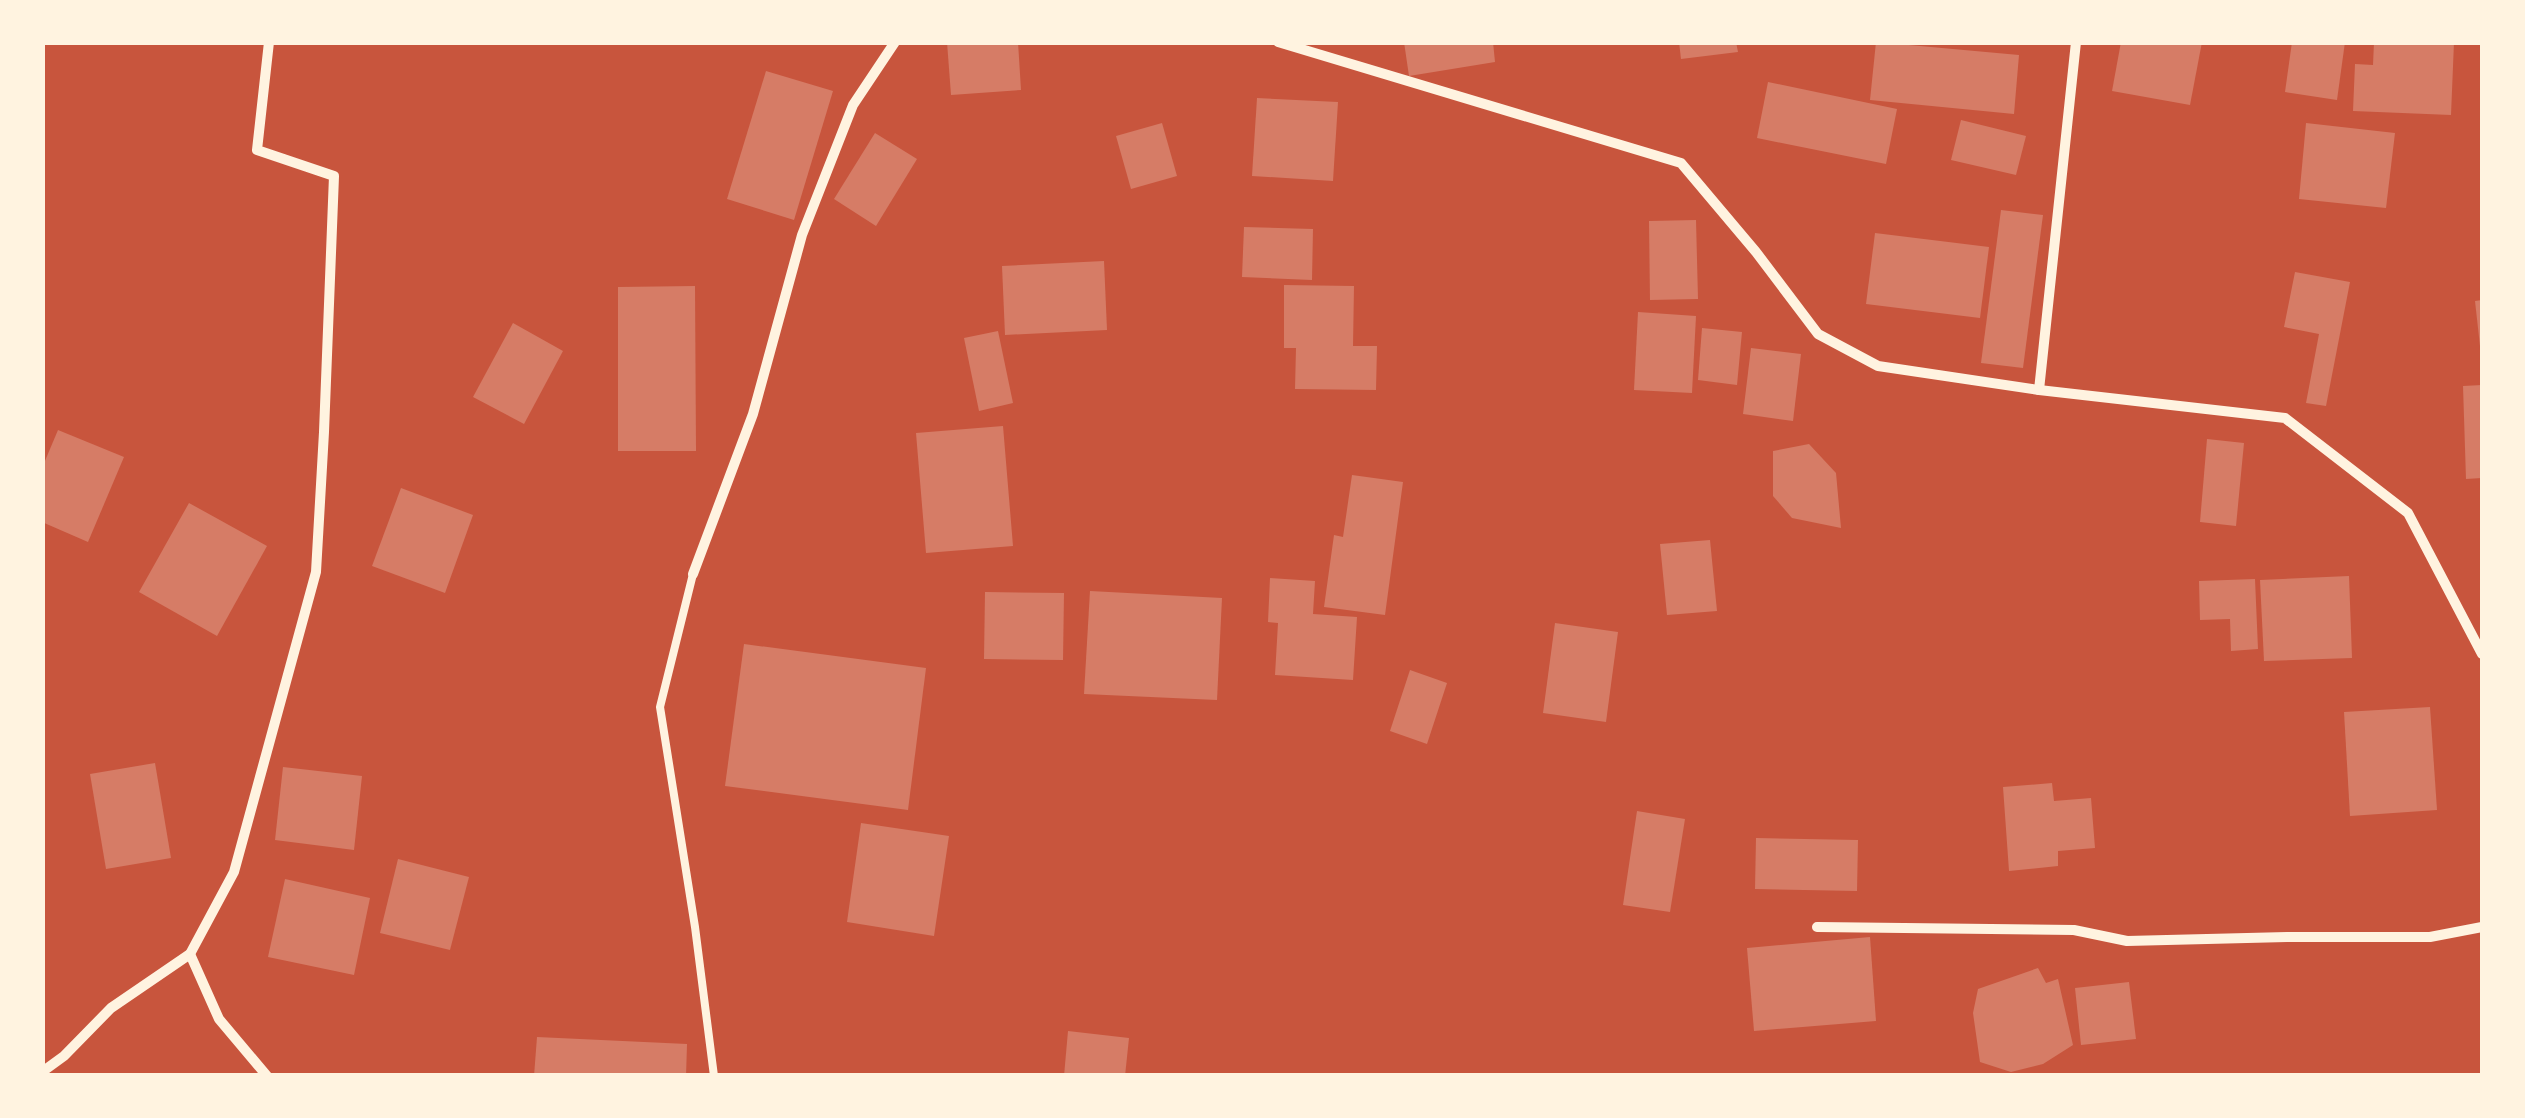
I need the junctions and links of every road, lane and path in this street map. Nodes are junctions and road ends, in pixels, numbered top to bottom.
1 (269, 42) edge
2 (895, 42) edge
3 (1278, 42) edge
4 (2076, 42) edge
5 (2039, 390) junction
6 (693, 574) joint
7 (2482, 654) edge
8 (1817, 926) dead end
9 (2482, 928) edge
10 (190, 954) junction
11 (42, 1072) edge
12 (267, 1076) edge
13 (714, 1076) edge

1 - 10 street
2 - 6 street
3 - 5 street
4 - 5 street
5 - 7 street
6 - 13 lane
8 - 9 street
10 - 11 street
10 - 12 street

